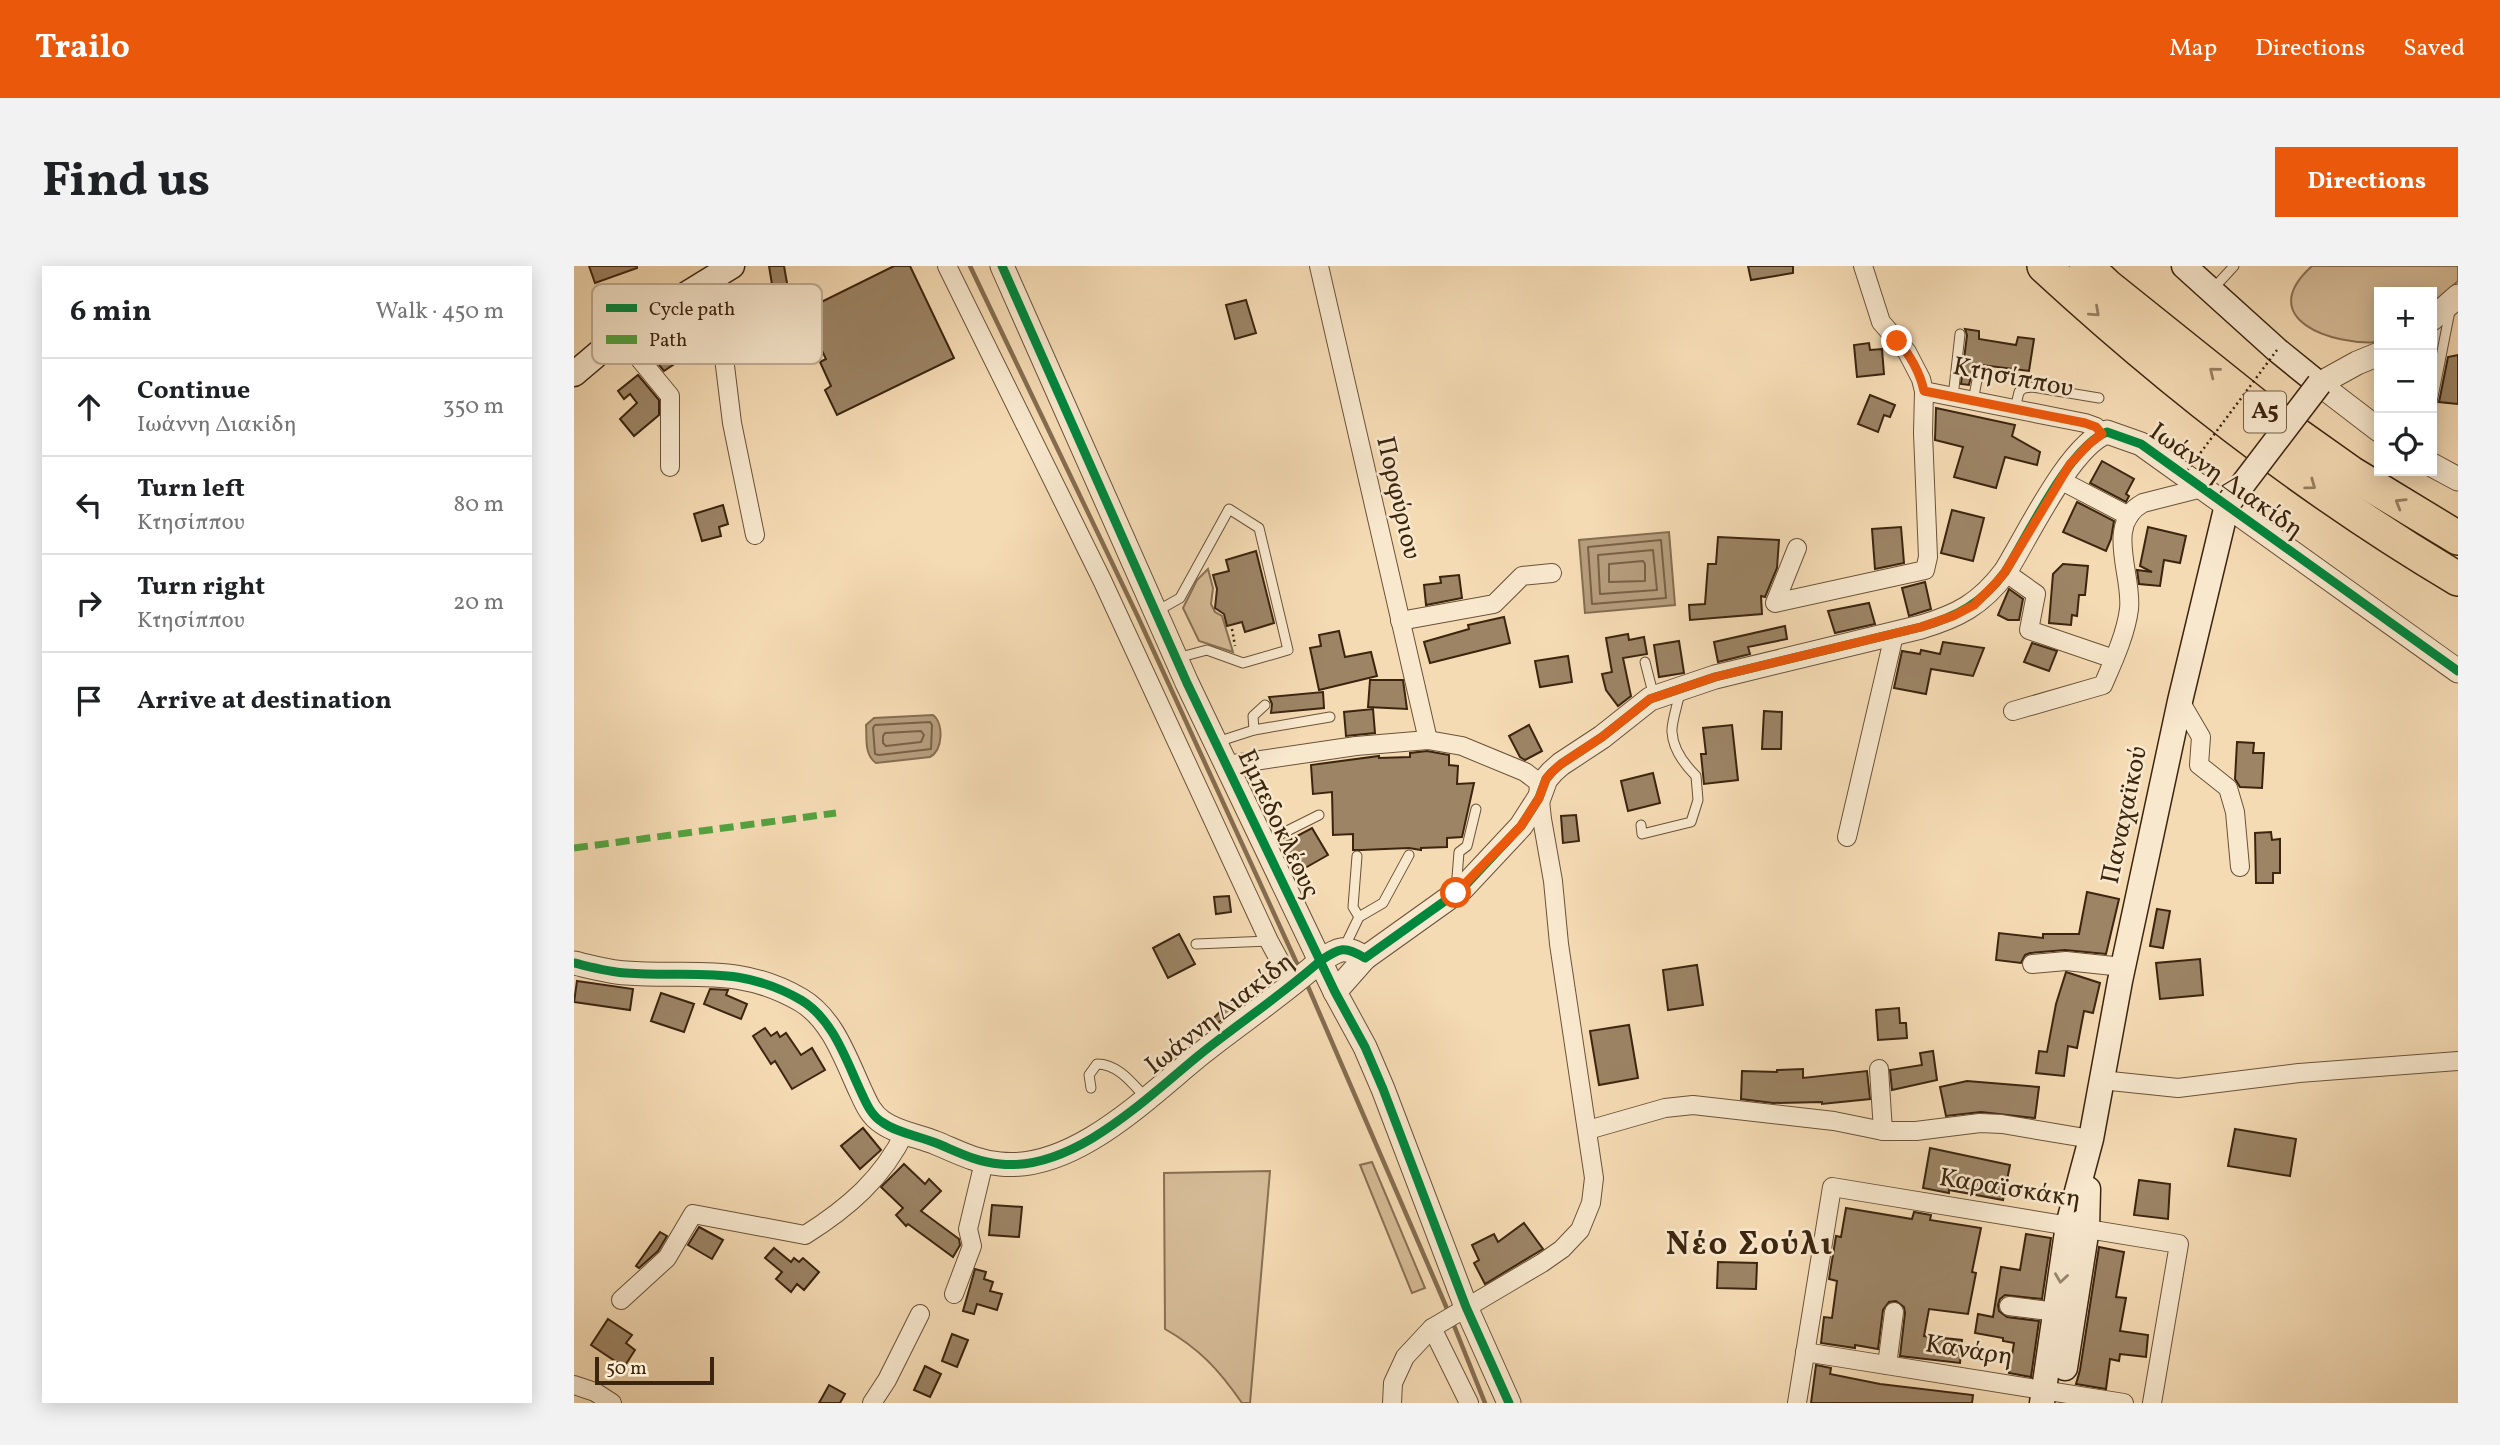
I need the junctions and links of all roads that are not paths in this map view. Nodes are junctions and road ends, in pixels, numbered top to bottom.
1 (947, 266) edge
2 (1002, 266) edge
3 (1320, 266) edge
4 (1863, 266) edge
5 (2044, 266) edge
6 (2086, 266) edge
7 (2184, 266) edge
8 (2234, 266) edge
9 (723, 271) edge
10 (702, 284) edge
11 (2212, 290) junction
12 (2455, 299) edge
13 (2437, 315) edge
14 (1959, 334) dead end
15 (592, 353) edge
16 (2374, 356) edge
17 (577, 363) edge
18 (644, 364) edge
19 (729, 364) edge
20 (1978, 375) dead end
21 (2437, 380) edge
22 (2319, 384) junction
23 (1924, 391) junction
24 (1953, 397) junction
25 (2099, 398) dead end
26 (1973, 401) junction
27 (2015, 409) junction
28 (2374, 426) edge
29 (2102, 434) junction
30 (670, 467) dead end
31 (2437, 468) edge
32 (2458, 479) edge
33 (2060, 480) junction
34 (2193, 481) junction
35 (2227, 505) junction
36 (2129, 516) junction
37 (755, 535) dead end
38 (2458, 538) edge
39 (1797, 548) dead end
40 (2005, 572) junction
41 (1552, 573) dead end
42 (2458, 579) edge
43 (1155, 612) junction
44 (1400, 621) junction
45 (1894, 635) junction
46 (1176, 658) junction
47 (2114, 659) junction
48 (1645, 662) dead end
49 (2458, 671) edge
50 (1680, 687) junction
51 (1654, 697) junction
52 (2180, 701) junction
53 (1265, 705) dead end
54 (2013, 711) dead end
55 (1330, 717) dead end
56 (1254, 730) junction
57 (1428, 740) junction
58 (1216, 742) junction
59 (1227, 765) junction
60 (1539, 798) junction
61 (1476, 809) dead end
62 (1319, 816) dead end
63 (1641, 825) dead end
64 (1847, 837) dead end
65 (1263, 842) junction
66 (1409, 855) dead end
67 (1357, 856) dead end
68 (2240, 867) dead end
69 (1456, 893) junction
70 (1359, 917) junction
71 (1269, 942) junction
72 (1196, 944) dead end
73 (1354, 953) junction
74 (1320, 961) junction
75 (574, 963) edge
76 (2032, 964) dead end
77 (2123, 967) junction
78 (1293, 985) junction
79 (1335, 992) junction
80 (2458, 1062) edge
81 (1879, 1069) dead end
82 (2101, 1080) junction
83 (1091, 1088) dead end
84 (1146, 1098) junction
85 (1588, 1130) junction
86 (1883, 1131) junction
87 (905, 1132) junction
88 (2091, 1139) junction
89 (984, 1162) junction
90 (2078, 1226) junction
91 (954, 1294) dead end
92 (621, 1300) dead end
93 (2009, 1306) dead end
94 (1466, 1307) junction
95 (1894, 1312) dead end
96 (2056, 1312) junction
97 (920, 1314) dead end
98 (1437, 1325) junction
99 (1805, 1352) junction
100 (1887, 1365) junction
101 (574, 1384) edge
102 (2052, 1397) edge
103 (612, 1403) edge
104 (872, 1403) edge
105 (1392, 1403) edge
106 (1469, 1403) edge
107 (1509, 1403) edge
108 (1797, 1403) edge
109 (2124, 1403) edge
110 (2152, 1403) edge

1 - 71 street
2 - 43 street, Εμπεδοκλέους
3 - 44 street, Πορφύριου
4 - 23 street, Κτησίππου
5 -> 42 highway, Α5
38 -> 6 highway, Α5
7 - 11 main road
8 - 11 lane
9 - 10 main road
11 - 22 main road
12 - 13 street
12 - 21 lane
14 - 24 lane
15 - 17 main road
16 - 22 street
18 - 30 street
19 - 37 street
20 - 26 lane
22 - 28 street
22 - 35 main road, bridge
23 - 24 street, Κτησίππου
23 - 39 street
24 - 26 street, Κτησίππου
25 - 27 lane
26 - 27 street, Κτησίππου
27 - 29 street, Κτησίππου
29 - 33 street, Ιωάννη Διακίδη
29 - 34 street, Ιωάννη Διακίδη
31 - 32 street
33 - 36 street
33 - 40 street, Ιωάννη Διακίδη
34 - 35 street, Ιωάννη Διακίδη
34 - 36 street
35 - 49 street, Ιωάννη Διακίδη
35 - 52 main road, Παναχαϊκού
36 - 47 street
40 - 45 street, Ιωάννη Διακίδη
40 - 47 street
41 - 44 street
43 - 46 street, Εμπεδοκλέους
43 - 46 lane
44 - 57 street, Πορφύριου
45 - 50 street, Ιωάννη Διακίδη
45 - 64 street
46 - 58 street, Εμπεδοκλέους
47 - 54 street
48 - 51 lane
50 - 51 street, Ιωάννη Διακίδη
50 - 63 lane
51 - 60 street, Ιωάννη Διακίδη
52 - 68 street
52 - 77 main road, Παναχαϊκού
53 - 56 lane
55 - 56 lane
56 - 58 lane
57 - 59 street
57 - 60 street
58 - 59 street, Εμπεδοκλέους
59 - 65 street, Εμπεδοκλέους
60 - 69 street, Ιωάννη Διακίδη
60 - 85 street
61 - 69 lane
62 - 65 lane
65 - 74 street, Εμπεδοκλέους
66 - 70 lane
67 - 70 lane
69 - 73 street, Ιωάννη Διακίδη
70 - 73 lane
71 - 72 lane
71 - 78 street
73 - 74 street, Ιωάννη Διακίδη
73 - 79 street
74 - 78 street, Ιωάννη Διακίδη
74 - 79 street, Εμπεδοκλέους
75 - 87 street, Ιωάννη Διακίδη
76 - 77 street
77 - 82 main road, Παναχαϊκού
78 - 84 street, Ιωάννη Διακίδη
79 - 94 street, Εμπεδοκλέους
80 - 82 street
81 - 86 street
82 - 88 main road, Παναχαϊκού
83 - 84 lane
84 - 89 street, Ιωάννη Διακίδη
85 - 86 street
85 - 94 street
86 - 88 street
87 - 89 street, Ιωάννη Διακίδη
87 - 92 street
88 - 90 main road, Παναχαϊκού
89 - 91 street
90 -> 96 main road, Παναχαϊκού
90 - 99 street, Καραϊσκάκη
90 - 102 main road, Παναχαϊκού
90 - 110 street, Καραϊσκάκη
93 - 96 street
94 - 98 street
94 - 107 street, Εμπεδοκλέους
95 - 100 street
96 - 102 main road, Παναχαϊκού
97 - 104 street
98 - 105 street
98 - 106 street
99 - 100 street, Κανάρη
99 - 108 street
100 - 102 street, Κανάρη
101 - 103 street
102 - 109 street, Κανάρη

